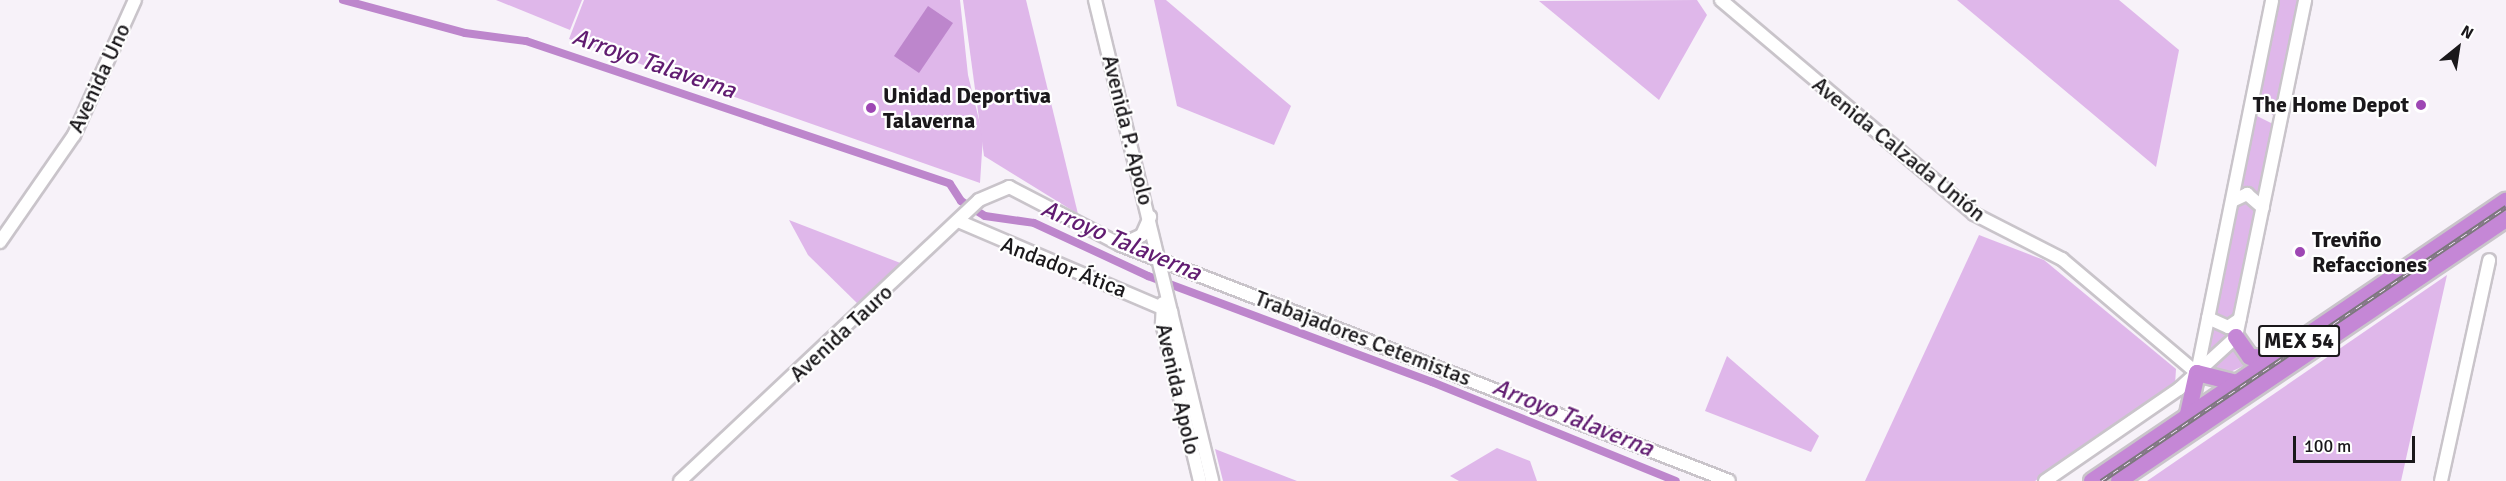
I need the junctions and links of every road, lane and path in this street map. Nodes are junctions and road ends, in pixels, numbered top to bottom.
1 (135, 0) edge
2 (1095, 0) edge
3 (1721, 0) edge
4 (2272, 0) edge
5 (2305, 0) edge
6 (1003, 188) joint
7 (2232, 201) junction
8 (2506, 201) edge
9 (2263, 208) junction
10 (1150, 217) junction
11 (2506, 219) edge
12 (966, 223) junction
13 (2506, 232) edge
14 (0, 242) edge
15 (1121, 245) junction
16 (2465, 247) junction
17 (2489, 260) dead end
18 (1162, 266) junction
19 (1165, 304) junction
20 (2208, 318) junction
21 (2240, 319) junction
22 (2236, 337) junction
23 (2275, 358) junction
24 (2197, 374) junction
25 (2237, 383) junction
26 (2188, 414) junction
27 (680, 481) edge
28 (1200, 481) edge
29 (1212, 481) edge
30 (1729, 481) edge
31 (2045, 481) edge
32 (2092, 481) edge
33 (2119, 481) edge
34 (2441, 481) edge

1 - 14 street, Avenida Uno
2 - 10 street, Avenida P. Apolo
3 - 24 street, Avenida Calzada Unión
4 - 7 street
5 - 9 street
6 - 12 street, Avenida Tauro
6 - 15 street, Trabajadores Cetemistas
7 - 9 street
7 - 20 street
8 - 23 highway, MEX 54
9 - 21 street
10 - 15 street
10 - 18 street, Avenida P. Apolo
11 - 16 highway, MEX 54
12 - 19 street, Andador Ática
12 - 27 street, Avenida Tauro
13 - 16 highway
15 - 18 street, Trabajadores Cetemistas
16 - 33 highway, MEX 54
17 - 34 street
18 - 19 street, Avenida Apolo
18 - 30 street, Trabajadores Cetemistas
19 - 28 street, Avenida Apolo
19 - 29 street, Avenida Apolo
20 - 21 street
20 - 24 street
21 - 22 street
22 - 23 highway
22 - 24 street
23 - 25 highway, MEX 54
24 - 25 highway
24 - 26 highway
24 - 31 street
25 - 26 highway, MEX 54
26 - 32 highway, MEX 54

